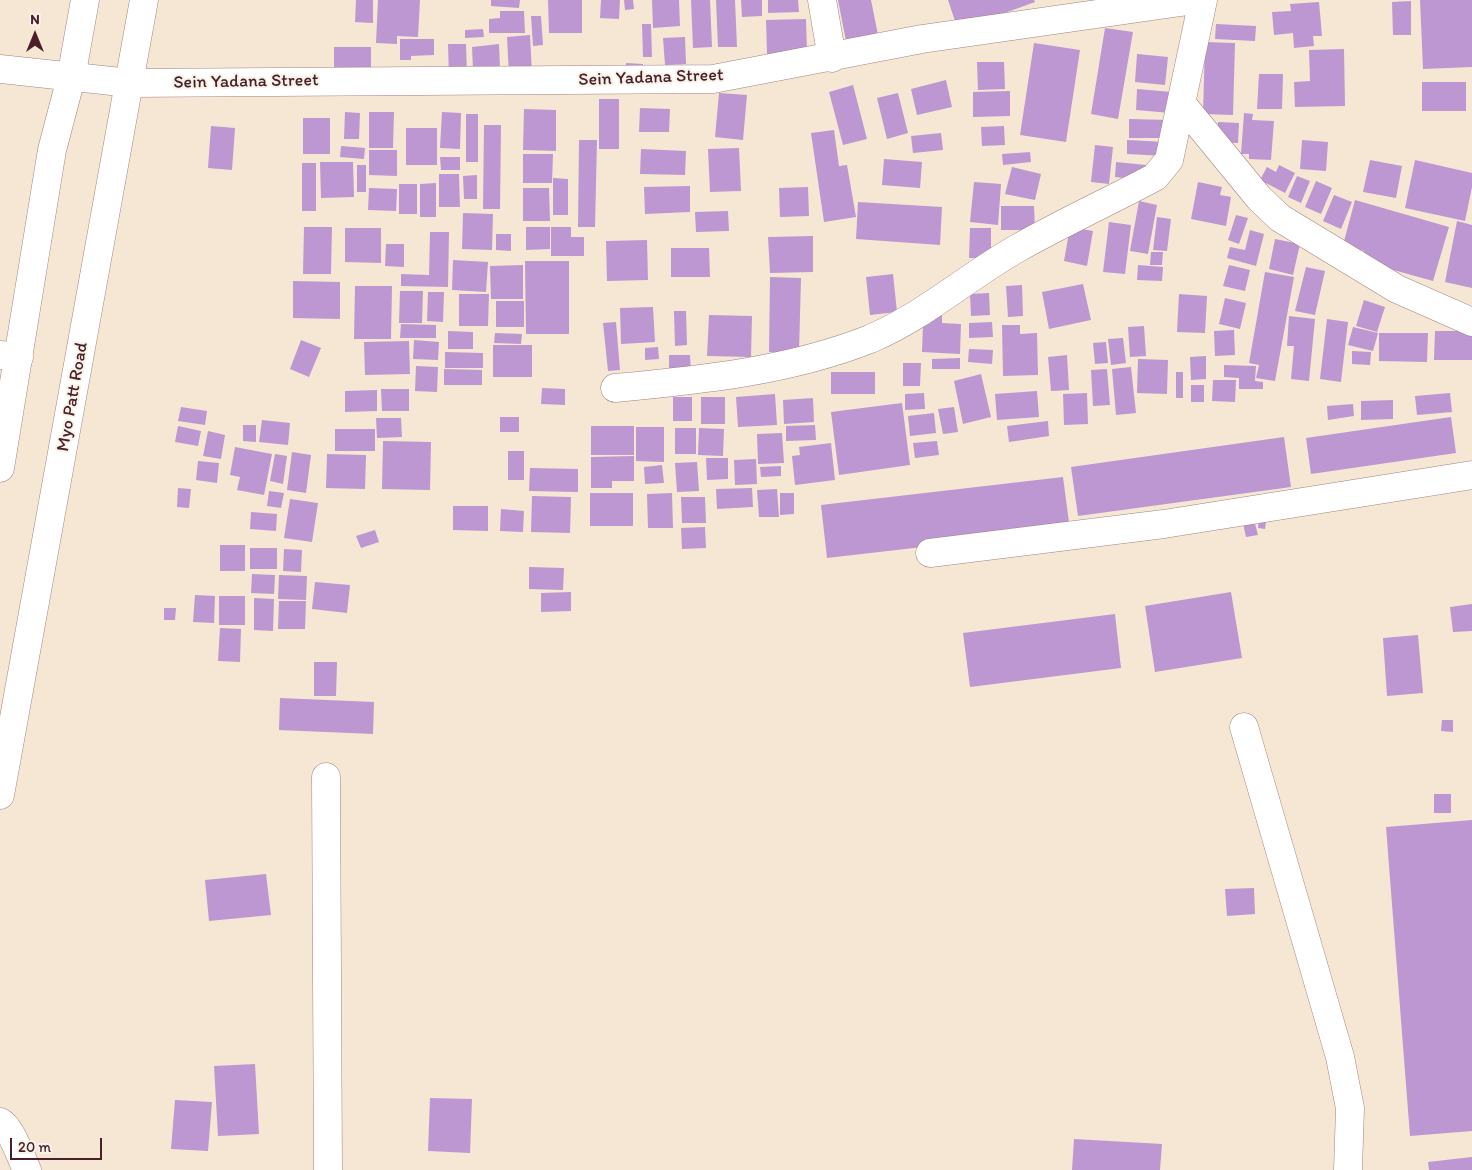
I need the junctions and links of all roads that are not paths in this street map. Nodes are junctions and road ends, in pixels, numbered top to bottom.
1 (85, 0) edge
2 (144, 0) edge
3 (822, 0) edge
4 (1196, 0) edge
5 (1203, 0) edge
6 (832, 58) junction
7 (0, 69) edge
8 (71, 78) junction
9 (130, 83) junction
10 (1182, 104) junction
11 (1472, 322) edge
12 (10, 356) edge
13 (615, 388) dead end
14 (0, 468) edge
15 (1472, 475) edge
16 (930, 553) dead end
17 (1244, 727) dead end
18 (326, 777) dead end
19 (0, 795) edge
20 (0, 1122) edge
21 (27, 1170) edge
22 (328, 1170) edge
23 (1348, 1170) edge

1 - 8 street
2 - 9 street, Myo Patt Road
3 - 6 street
4 - 6 street, Sein Yadana Street
5 - 10 street
6 - 9 street, Sein Yadana Street
7 - 8 street, Sein Yadana Street
8 - 9 street, Sein Yadana Street
8 - 12 street
9 - 19 street, Myo Patt Road
10 - 11 street
10 - 13 street
12 - 14 street
15 - 16 street
17 - 23 street
18 - 22 street
20 - 21 street

